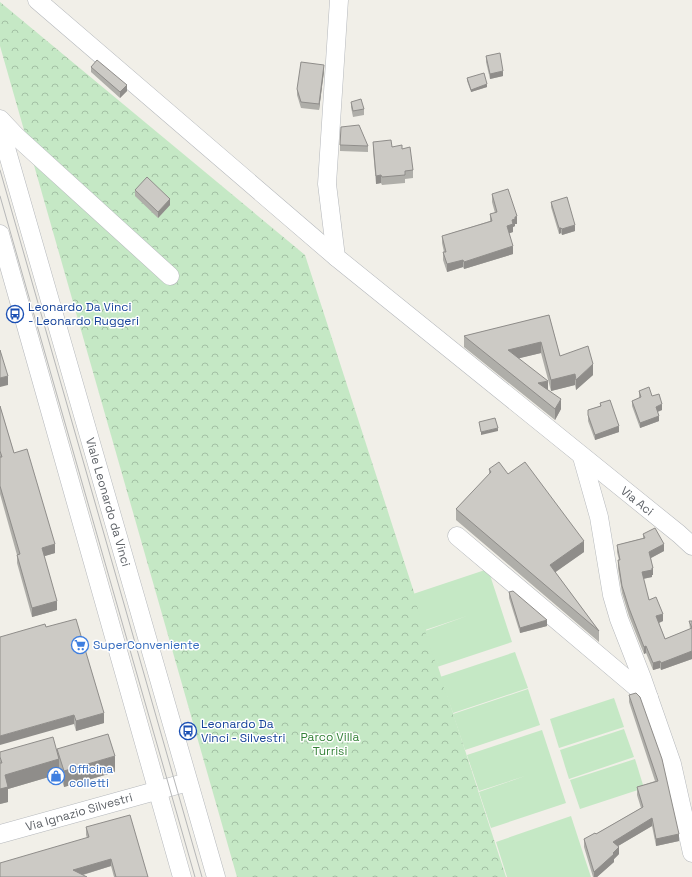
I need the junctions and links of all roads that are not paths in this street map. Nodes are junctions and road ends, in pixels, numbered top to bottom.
1 (37, 0) edge
2 (339, 0) edge
3 (0, 119) edge
4 (0, 127) edge
5 (0, 234) edge
6 (35, 249) junction
7 (3, 257) edge
8 (336, 257) junction
9 (170, 276) dead end
10 (582, 457) junction
11 (457, 536) dead end
12 (692, 546) edge
13 (648, 698) junction
14 (188, 782) junction
15 (157, 790) junction
16 (0, 834) edge
17 (692, 853) edge
18 (182, 877) edge
19 (216, 877) edge

1 - 8 street, Via Aci
2 - 8 street
3 - 9 street
4 - 6 street, Viale Leonardo da Vinci
5 - 7 street
6 - 7 street
6 - 14 street, Viale Leonardo da Vinci
7 - 15 street
8 - 10 street, Via Aci
10 - 12 street, Via Aci
10 - 13 street
11 - 13 street
13 - 17 street
14 - 15 street, Via Ignazio Silvestri
14 - 19 street, Viale Leonardo da Vinci
15 - 16 street, Via Ignazio Silvestri
15 - 18 street

